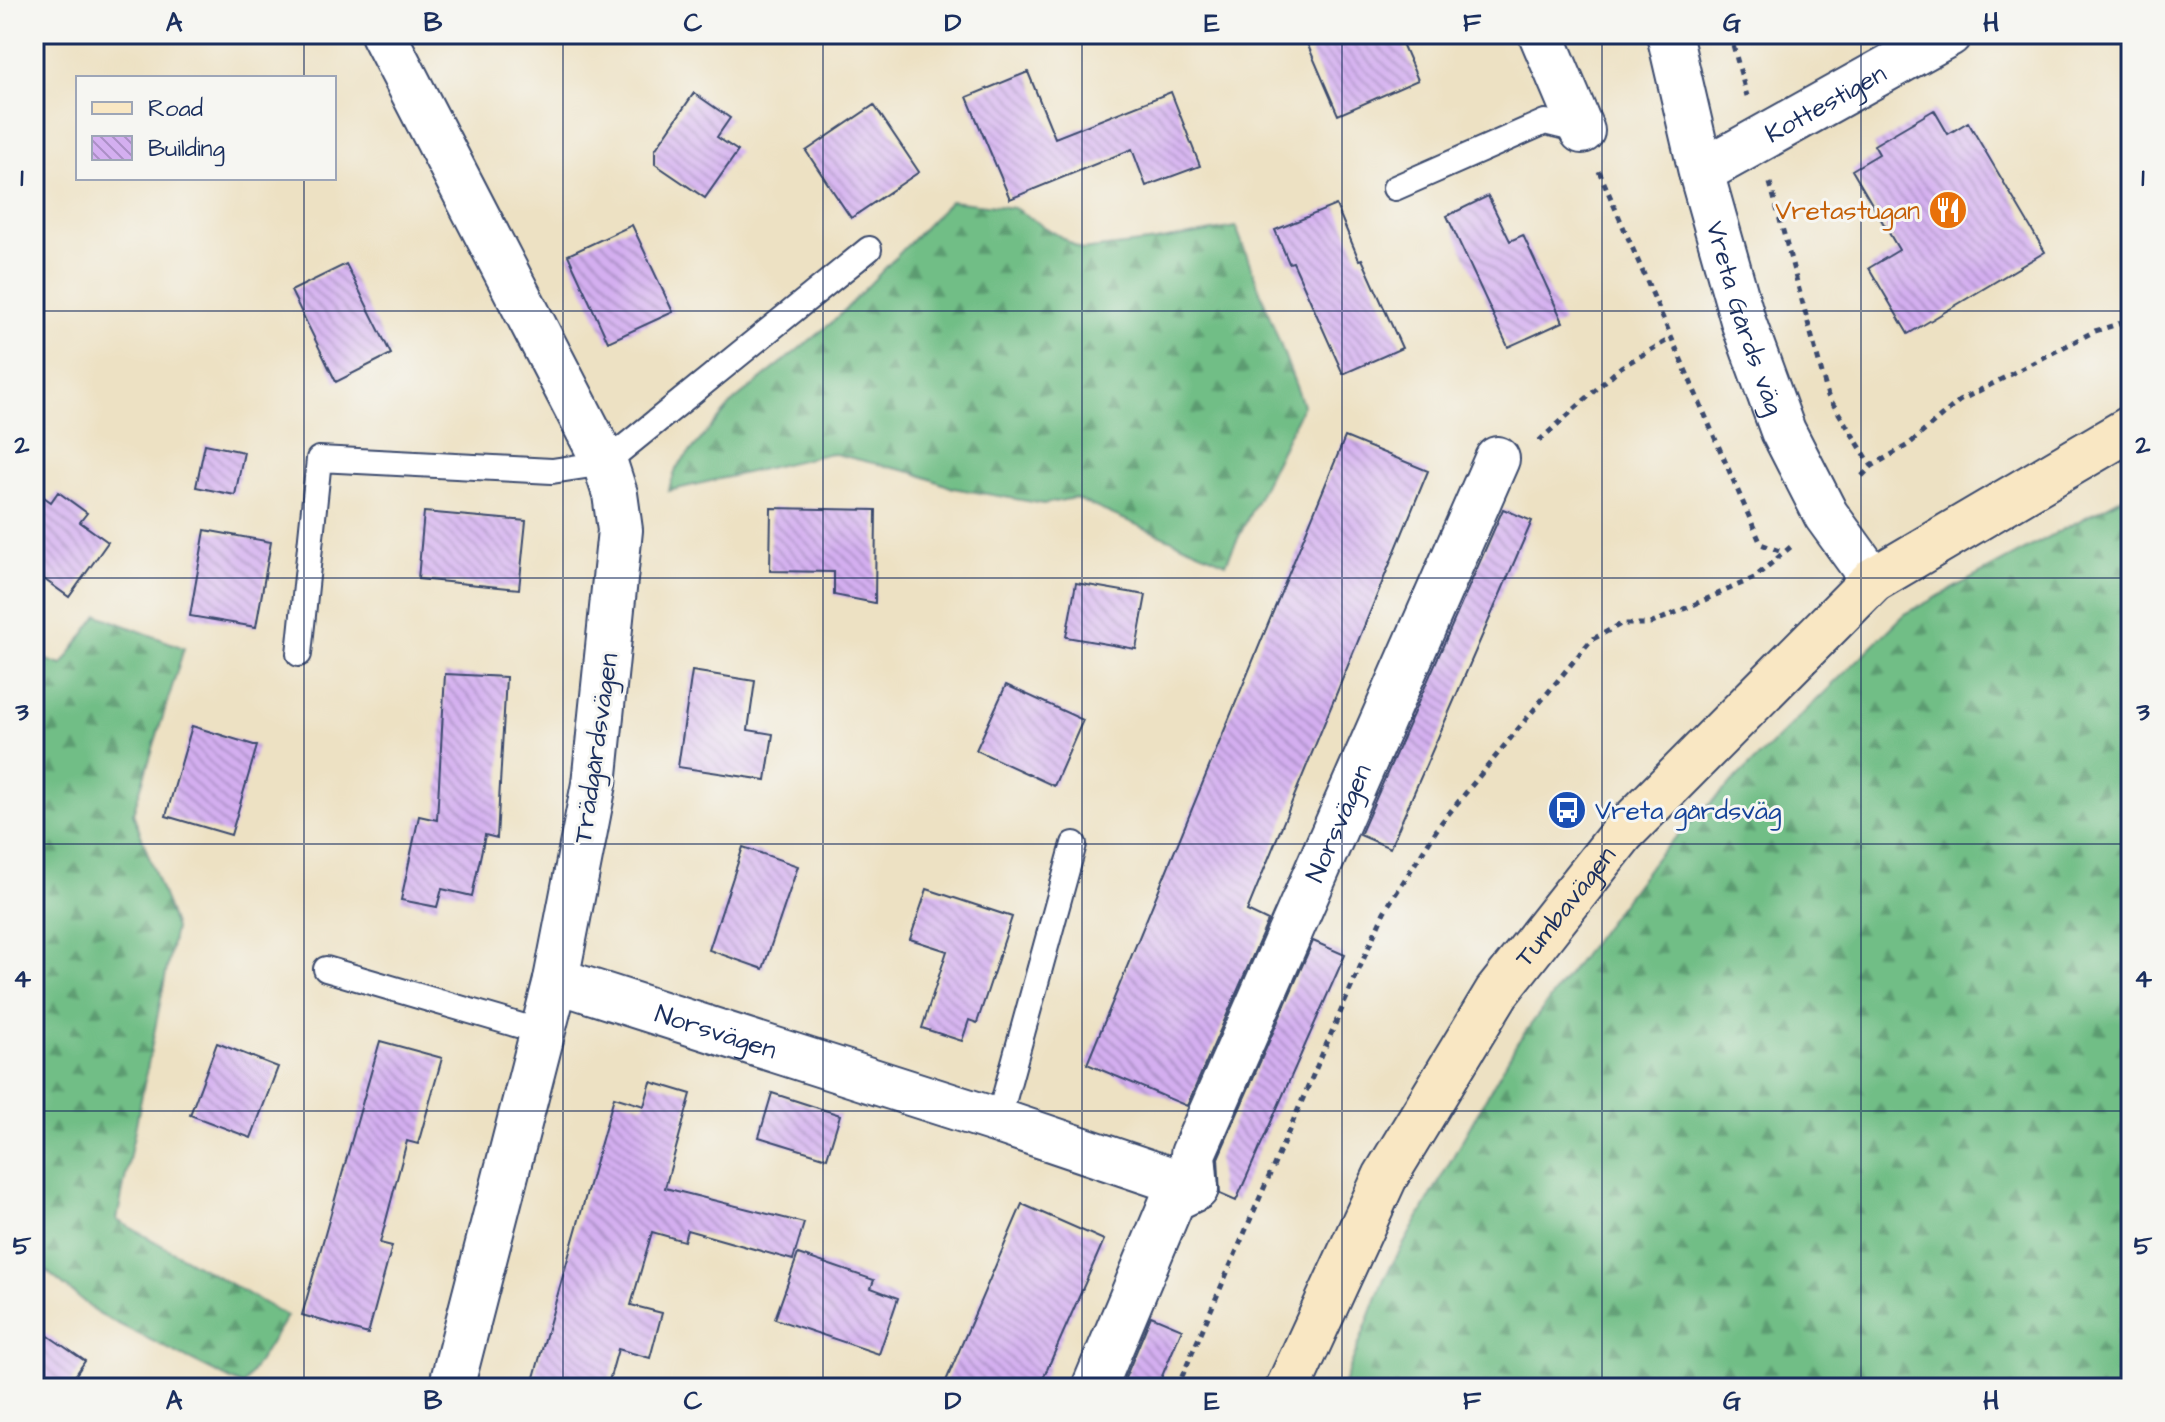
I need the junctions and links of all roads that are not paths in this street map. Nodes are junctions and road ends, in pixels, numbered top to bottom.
1 (383, 34) edge
2 (1541, 34) edge
3 (1669, 34) edge
4 (1949, 34) edge
5 (1582, 131) joint
6 (1701, 172) junction
7 (1395, 188) dead end
8 (869, 249) dead end
9 (2131, 428) edge
10 (1497, 459) road end
11 (605, 463) junction
12 (1873, 580) junction
13 (299, 654) dead end
14 (1074, 844) dead end
15 (326, 969) dead end
16 (556, 980) junction
17 (542, 1032) junction
18 (998, 1121) junction
19 (1196, 1188) junction
20 (451, 1388) edge
21 (1094, 1388) edge
22 (1288, 1388) edge

1 - 11 street, Trädgårdsvägen
2 - 5 street
3 - 6 street, Vreta Gårds väg
4 - 6 street, Kottestigen
5 - 7 lane
6 - 12 street, Vreta Gårds väg
8 - 11 lane
9 - 12 main road, Tumbavägen
10 - 19 street, Norsvägen
11 - 13 lane
11 - 16 street, Trädgårdsvägen
12 - 22 main road, Tumbavägen
14 - 18 lane
15 - 17 lane
16 - 17 street, Trädgårdsvägen
16 - 18 street, Norsvägen
17 - 20 street, Trädgårdsvägen
18 - 19 street, Norsvägen
19 - 21 street

